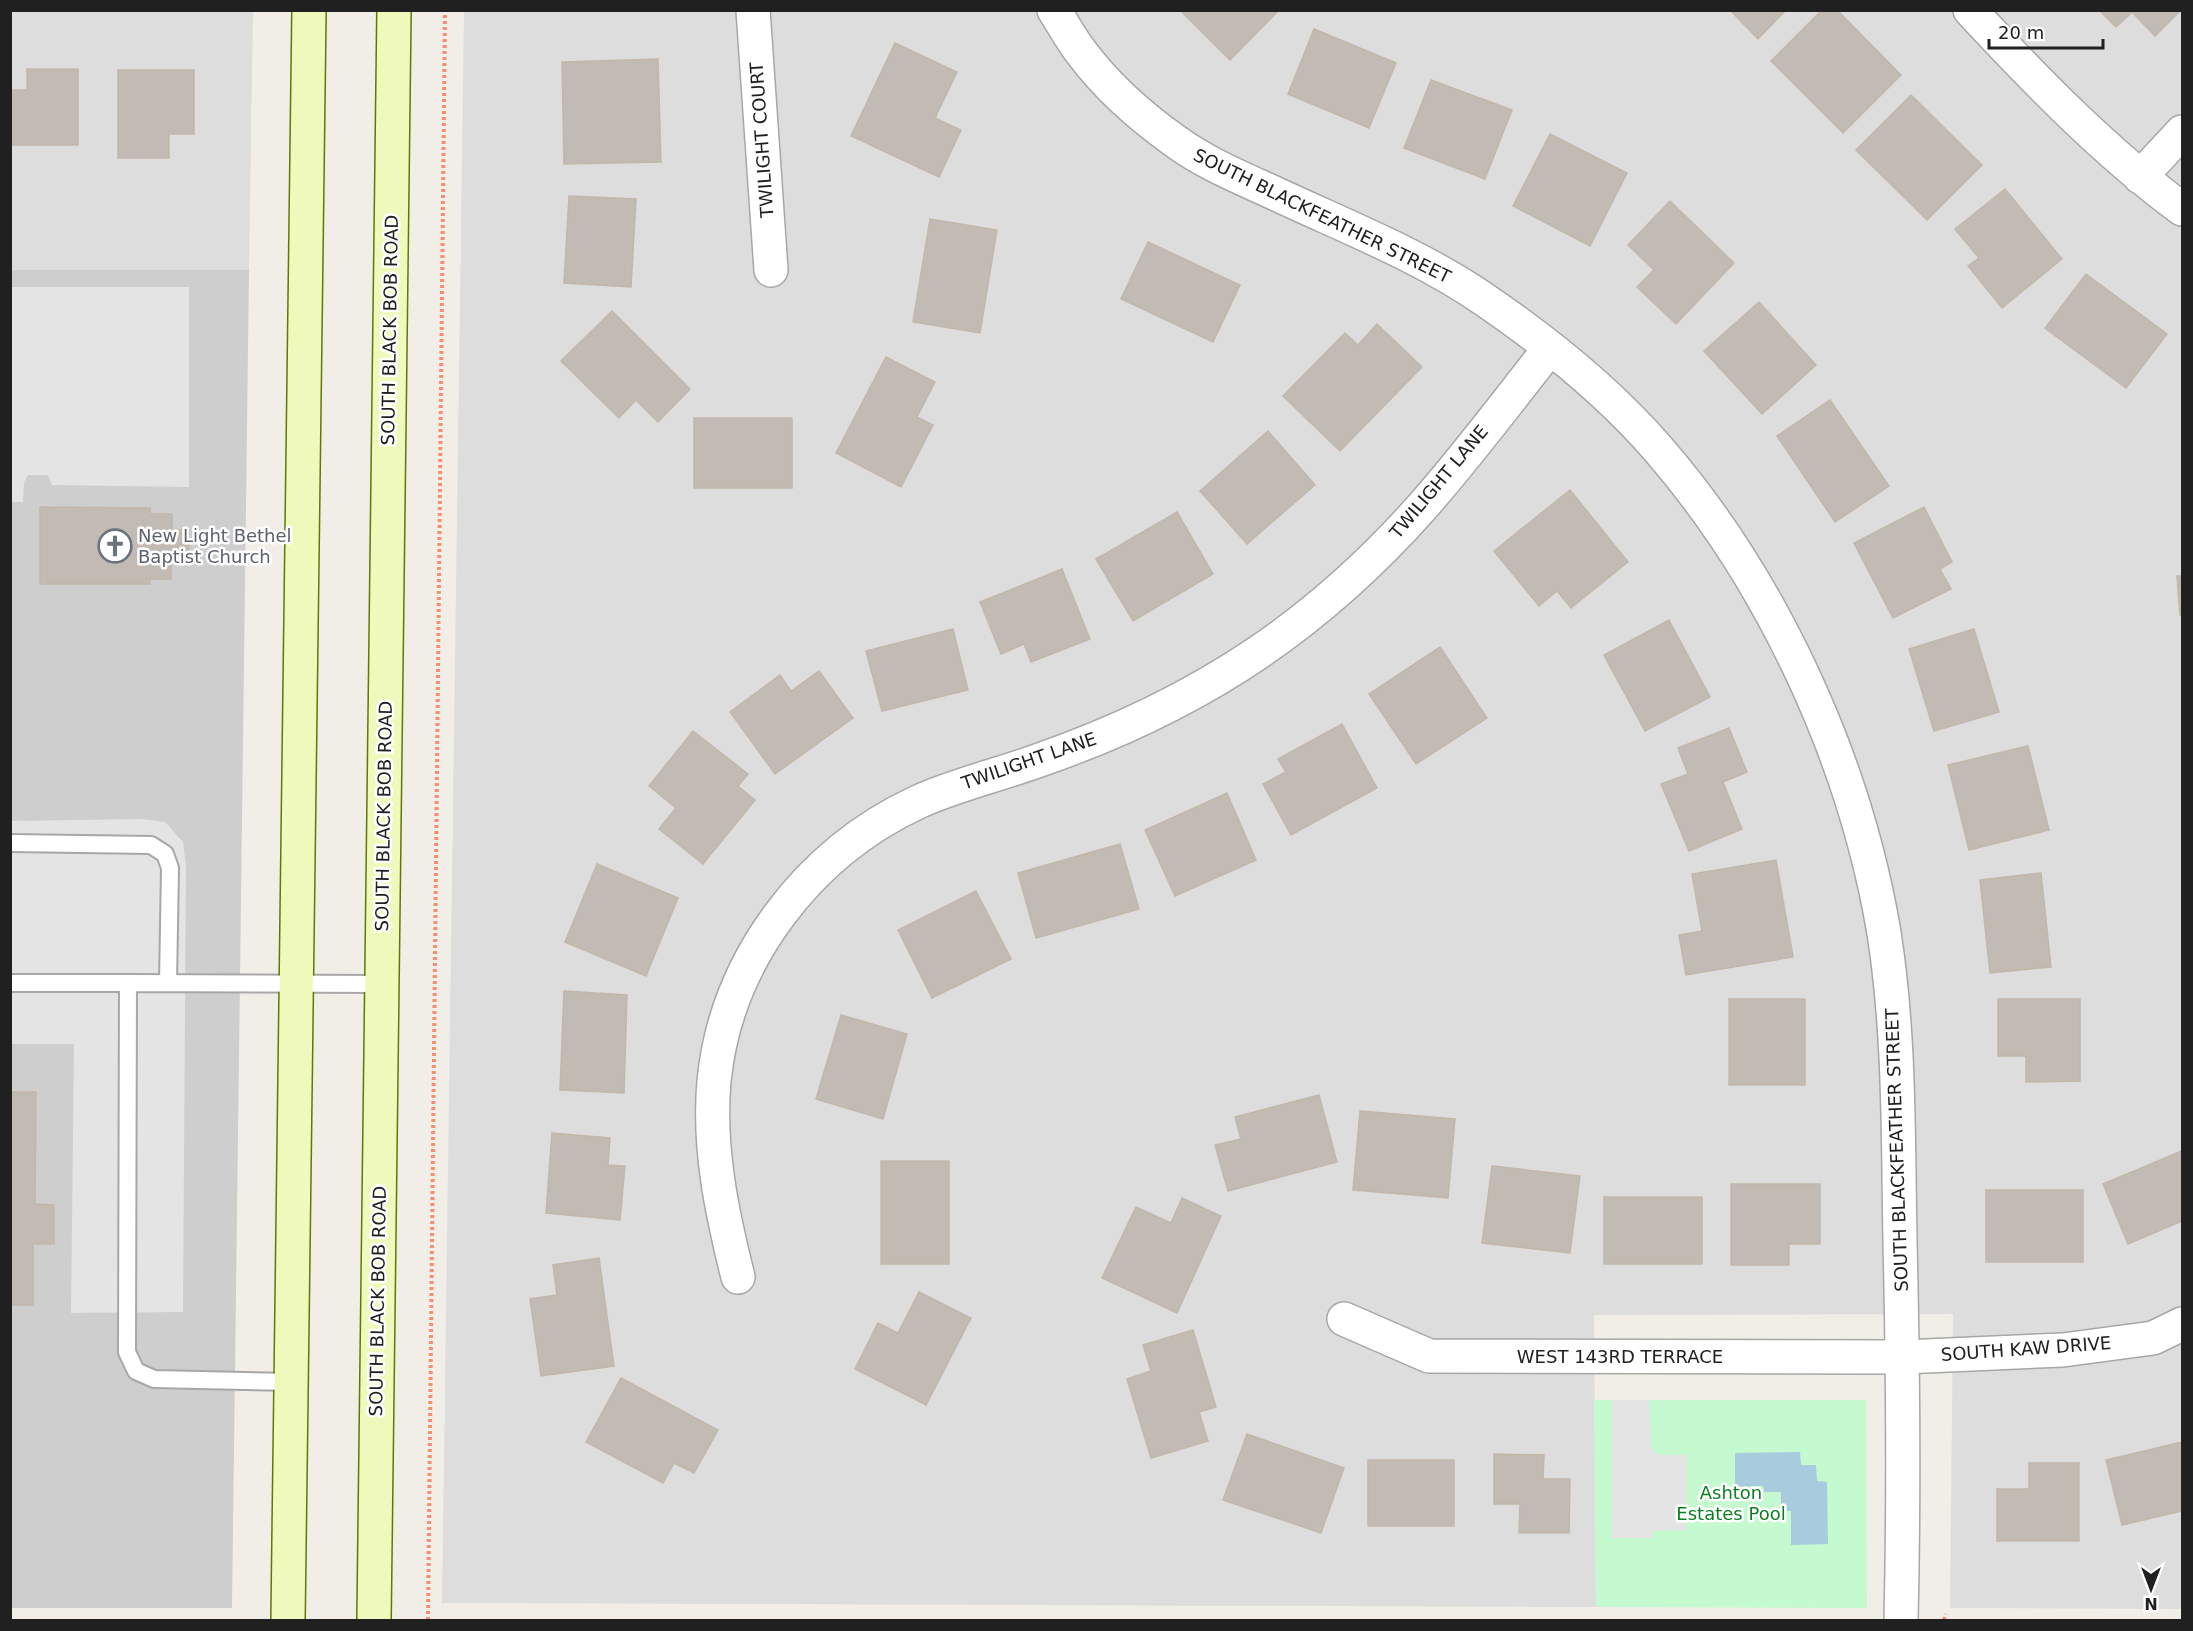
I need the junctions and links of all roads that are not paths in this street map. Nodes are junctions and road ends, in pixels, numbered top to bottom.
1 (309, 10) edge
2 (394, 10) edge
3 (753, 10) edge
4 (1054, 10) edge
5 (1971, 10) edge
6 (2182, 132) edge
7 (2140, 177) junction
8 (2182, 208) edge
9 (771, 270) dead end
10 (1550, 348) junction
11 (10, 843) edge
12 (10, 983) edge
13 (128, 983) junction
14 (168, 983) junction
15 (297, 983) junction
16 (382, 984) junction
17 (738, 1277) dead end
18 (1344, 1319) dead end
19 (2182, 1324) edge
20 (1903, 1357) junction
21 (292, 1382) junction
22 (288, 1620) edge
23 (374, 1620) edge
24 (1901, 1620) edge

1 - 15 main road
2 - 16 main road, SOUTH BLACK BOB ROAD
3 - 9 street, TWILIGHT COURT
4 - 10 street, SOUTH BLACKFEATHER STREET
5 - 7 street
6 - 7 street
7 - 8 street
10 - 17 street, TWILIGHT LANE
10 - 20 street, SOUTH BLACKFEATHER STREET
11 - 14 lane
12 - 13 lane
13 - 14 lane
13 - 21 lane
14 - 15 lane
15 - 16 lane
15 - 21 main road
16 - 23 main road, SOUTH BLACK BOB ROAD
18 - 20 street, WEST 143RD TERRACE
19 - 20 street, SOUTH KAW DRIVE
20 - 24 street, SOUTH BLACKFEATHER STREET
21 - 22 main road

